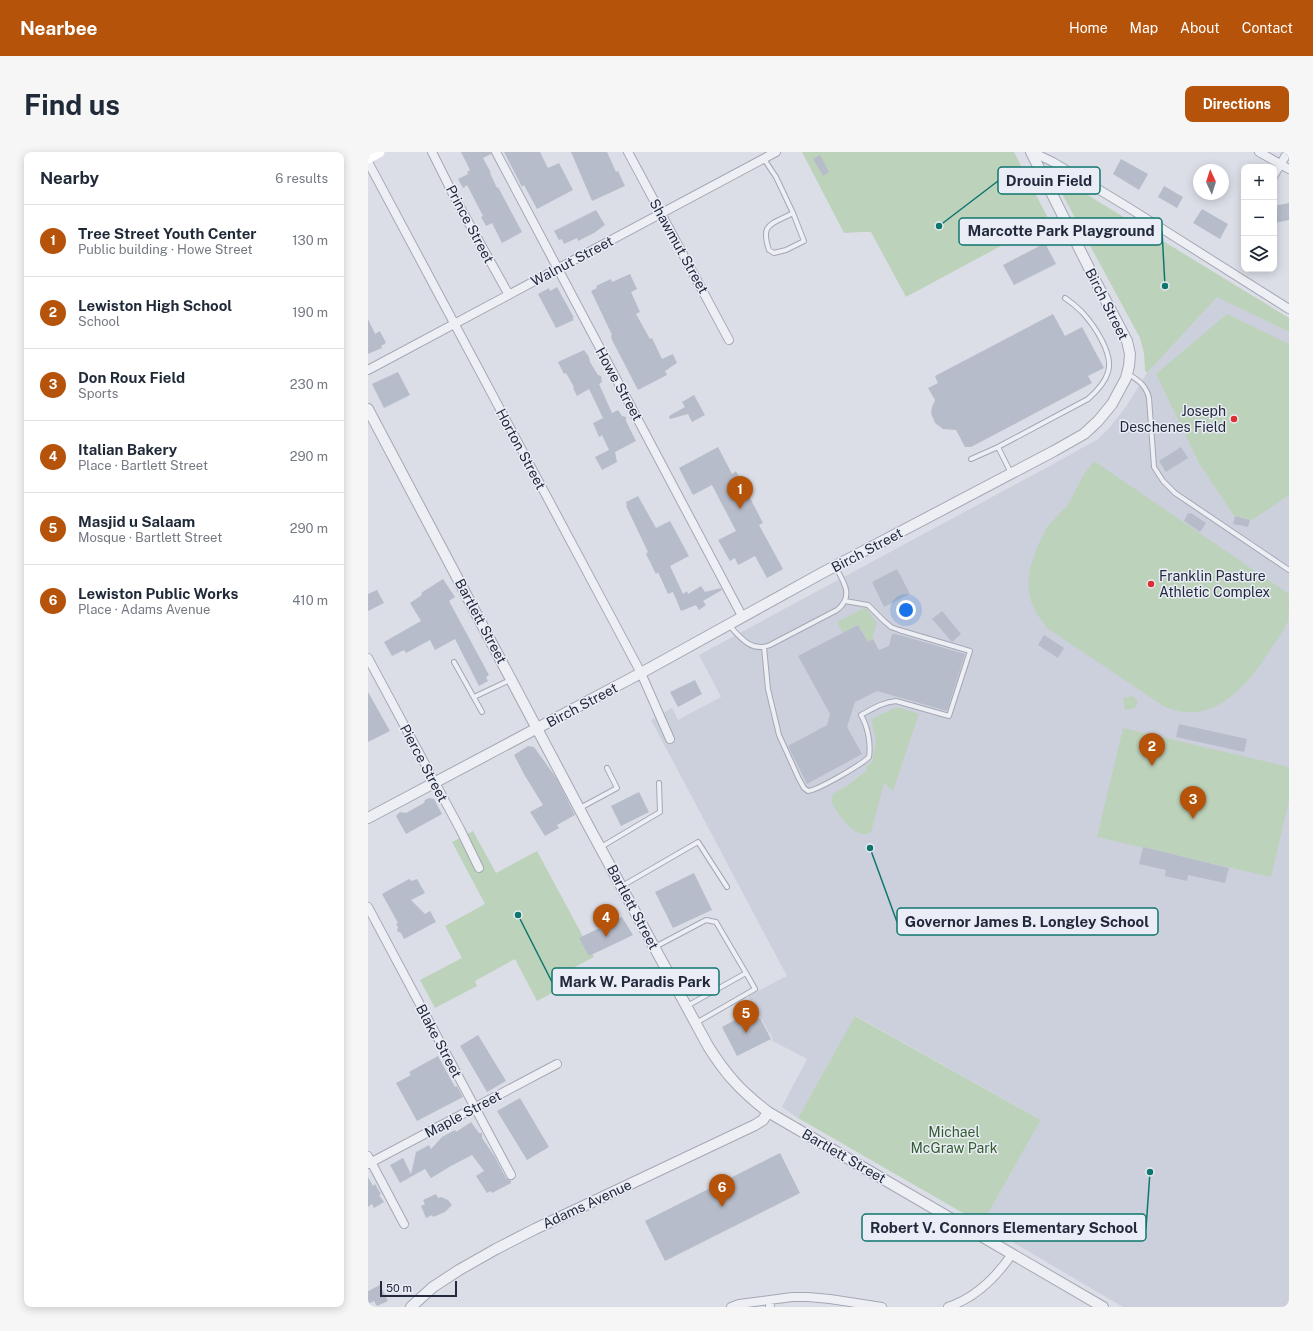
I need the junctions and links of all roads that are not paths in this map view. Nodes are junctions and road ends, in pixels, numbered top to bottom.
1 (379, 152) edge
2 (432, 152) edge
3 (496, 152) edge
4 (628, 152) edge
5 (776, 152) edge
6 (1031, 152) edge
7 (1259, 152) edge
8 (1288, 152) edge
9 (762, 155) edge
10 (368, 158) edge
11 (368, 162) edge
12 (1281, 164) junction
13 (1289, 169) edge
14 (1277, 170) edge
15 (793, 213) junction
16 (661, 214) junction
17 (558, 269) junction
18 (509, 295) junction
19 (1065, 298) dead end
20 (1289, 309) edge
21 (455, 324) junction
22 (729, 340) dead end
23 (368, 370) edge
24 (1127, 373) junction
25 (368, 409) edge
26 (998, 447) junction
27 (971, 459) dead end
28 (1011, 473) junction
29 (835, 566) junction
30 (1289, 570) edge
31 (845, 601) junction
32 (742, 616) junction
33 (728, 624) junction
34 (764, 647) junction
35 (368, 658) edge
36 (454, 662) dead end
37 (640, 673) junction
38 (512, 679) junction
39 (474, 697) junction
40 (482, 712) dead end
41 (538, 728) junction
42 (670, 739) dead end
43 (607, 768) dead end
44 (435, 783) junction
45 (659, 783) dead end
46 (580, 809) junction
47 (368, 818) edge
48 (600, 847) junction
49 (479, 868) dead end
50 (622, 886) junction
51 (727, 887) dead end
52 (368, 907) edge
53 (655, 948) junction
54 (746, 973) junction
55 (687, 1006) junction
56 (696, 1024) junction
57 (557, 1064) dead end
58 (475, 1107) junction
59 (768, 1112) junction
60 (369, 1160) edge
61 (511, 1175) dead end
62 (404, 1224) dead end
63 (1012, 1254) junction
64 (411, 1307) edge
65 (731, 1307) edge
66 (882, 1307) edge
67 (948, 1307) edge
68 (1103, 1307) edge

1 - 10 main road
2 - 18 street, Prince Street
3 - 17 street, Howe Street
4 - 16 street, Shawmut Street
5 - 9 street, Walnut Street
6 - 20 street
6 - 24 street, Birch Street
7 - 12 street
8 - 12 street
9 - 15 lane
9 - 16 street, Walnut Street
11 - 21 street, Horton Street
12 - 13 street
12 - 14 street
15 - 15 lane
16 - 17 street, Walnut Street
16 - 22 street, Shawmut Street
17 - 18 street, Walnut Street
17 - 32 street, Howe Street
18 - 21 street, Walnut Street
19 - 26 lane
21 - 23 street, Walnut Street
21 - 37 street, Horton Street
24 - 28 street, Birch Street
24 - 30 lane
25 - 38 street, Bartlett Street
26 - 27 lane
26 - 28 lane
28 - 29 street, Birch Street
29 - 31 lane
29 - 32 street, Birch Street
31 - 34 lane
31 - 34 lane
32 - 33 street, Birch Street
33 - 34 lane
33 - 37 street, Birch Street
35 - 44 street, Pierce Street
36 - 39 lane
37 - 41 street, Birch Street
37 - 42 street, Horton Street
38 - 39 lane
38 - 41 street, Bartlett Street
39 - 40 lane
41 - 44 street, Birch Street
41 - 46 street, Bartlett Street
43 - 46 lane
44 - 47 street, Birch Street
44 - 49 street, Pierce Street
45 - 48 lane
46 - 48 street, Bartlett Street
48 - 50 street, Bartlett Street
50 - 51 lane
50 - 53 street, Bartlett Street
52 - 58 street, Blake Street
53 - 54 lane
53 - 55 street, Bartlett Street
54 - 55 lane
54 - 56 lane
55 - 56 street, Bartlett Street
56 - 59 street, Bartlett Street
57 - 58 street, Maple Street
58 - 60 street, Maple Street
58 - 61 street, Blake Street
59 - 63 street, Bartlett Street
59 - 64 street, Adams Avenue
60 - 62 street
63 - 67 street
63 - 68 street, Bartlett Street
65 - 66 street

